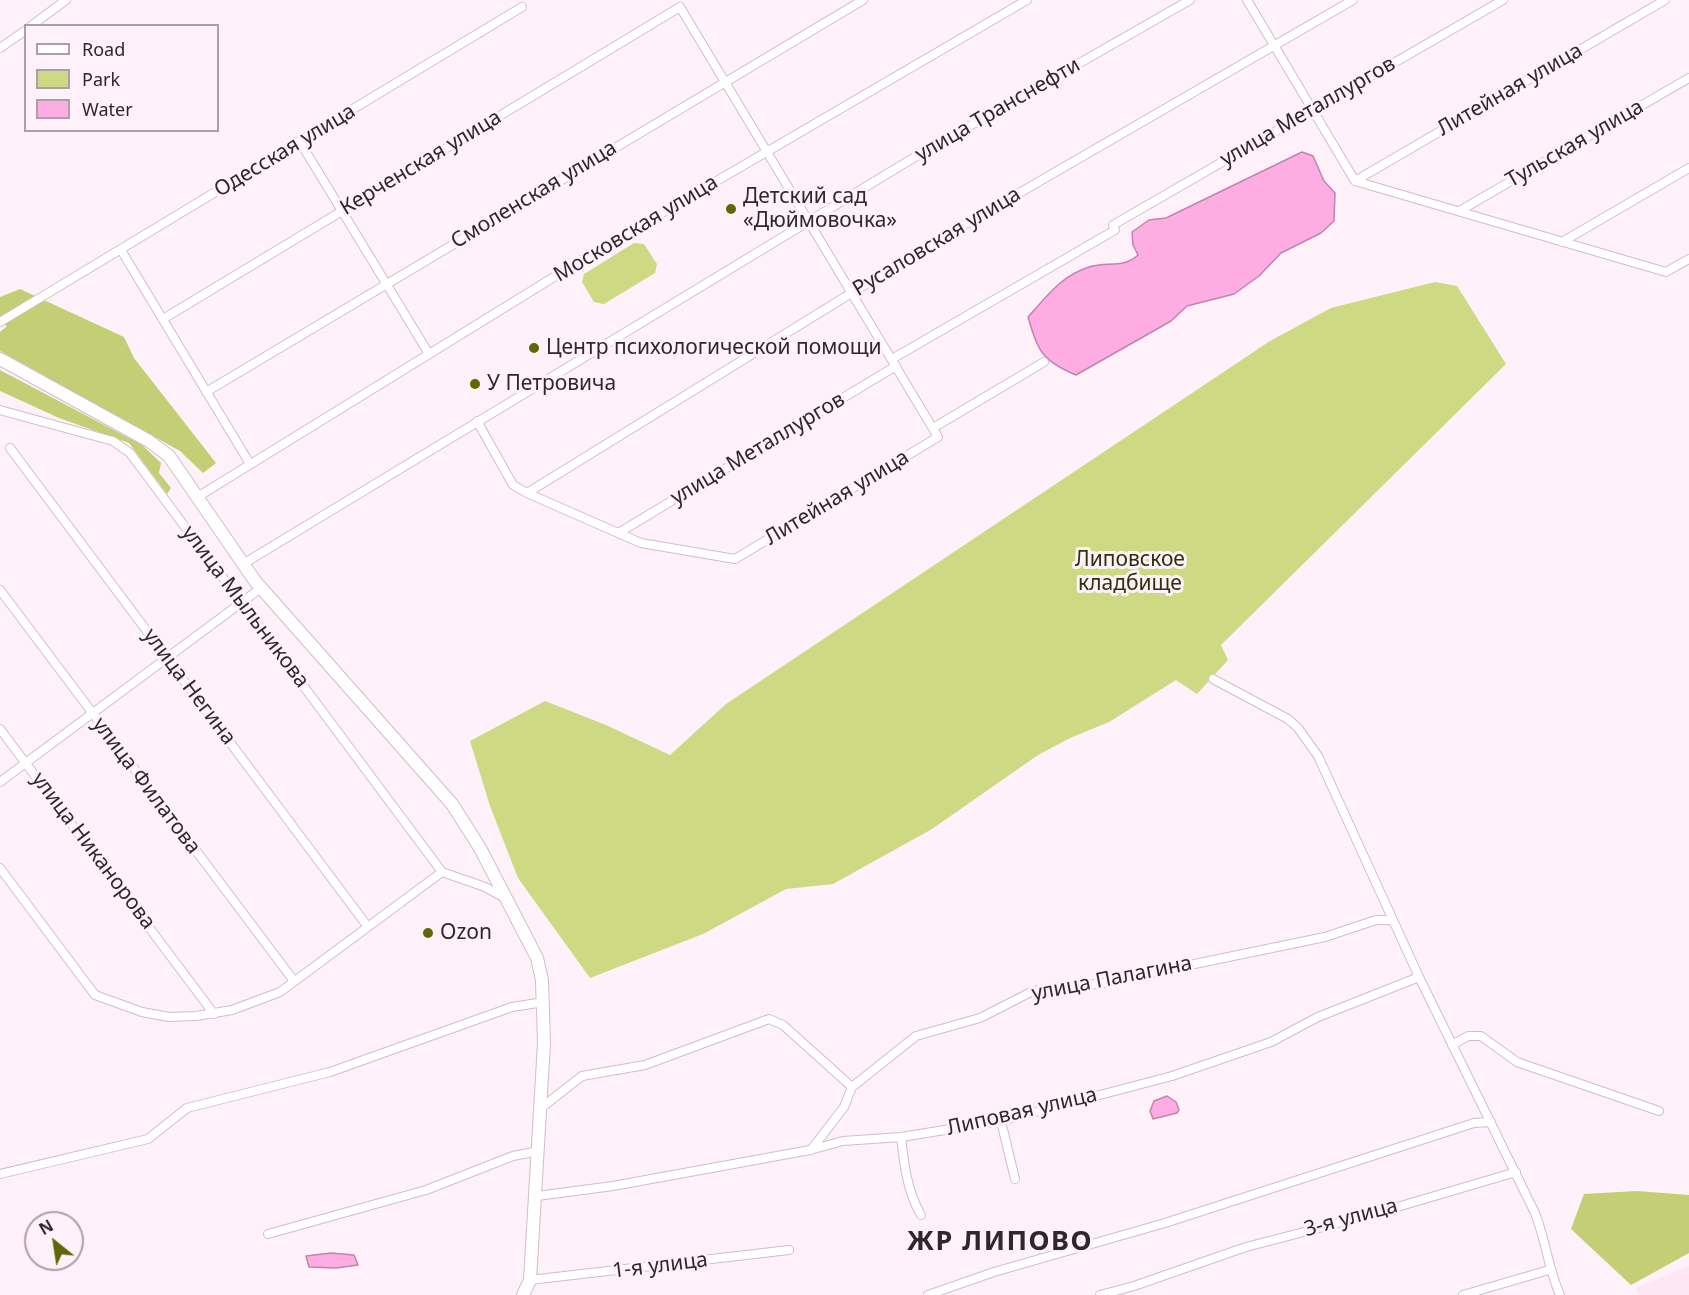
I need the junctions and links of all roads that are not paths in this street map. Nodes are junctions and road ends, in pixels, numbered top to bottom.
1 (66, 0) edge
2 (863, 0) edge
3 (1027, 0) edge
4 (1190, 0) edge
5 (1247, 0) edge
6 (1353, 0) edge
7 (1503, 0) edge
8 (1665, 0) edge
9 (522, 7) dead end
10 (35, 24) edge
11 (24, 31) edge
12 (1274, 46) junction
13 (0, 48) edge
14 (1689, 78) edge
15 (724, 81) junction
16 (1313, 109) junction
17 (300, 142) junction
18 (766, 152) junction
19 (1689, 168) edge
20 (1355, 181) junction
21 (1461, 210) junction
22 (340, 212) junction
23 (808, 222) junction
24 (1562, 242) junction
25 (121, 250) junction
26 (1689, 259) edge
27 (385, 285) junction
28 (852, 292) junction
29 (163, 319) junction
30 (0, 322) edge
31 (429, 354) junction
32 (0, 359) edge
33 (894, 362) junction
34 (1044, 362) dead end
35 (206, 392) junction
36 (0, 410) edge
37 (477, 421) junction
38 (933, 428) junction
39 (10, 448) dead end
40 (250, 464) junction
41 (527, 493) junction
42 (199, 496) junction
43 (620, 532) junction
44 (243, 564) junction
45 (261, 588) junction
46 (0, 590) edge
47 (241, 603) junction
48 (168, 658) junction
49 (1213, 679) dead end
50 (92, 713) junction
51 (0, 729) edge
52 (26, 763) junction
53 (0, 782) edge
54 (0, 868) edge
55 (442, 872) junction
56 (496, 879) junction
57 (485, 887) junction
58 (508, 900) junction
59 (1394, 920) junction
60 (368, 927) junction
61 (1419, 977) junction
62 (294, 981) junction
63 (544, 1002) junction
64 (214, 1014) junction
65 (1452, 1045) junction
66 (852, 1087) junction
67 (541, 1108) junction
68 (1659, 1111) dead end
69 (1001, 1121) junction
70 (1491, 1122) junction
71 (901, 1137) junction
72 (810, 1150) junction
73 (533, 1152) junction
74 (1516, 1172) junction
75 (0, 1174) edge
76 (1015, 1179) dead end
77 (537, 1196) junction
78 (921, 1215) dead end
79 (268, 1234) dead end
80 (789, 1250) dead end
81 (1549, 1270) junction
82 (530, 1280) junction
83 (523, 1295) edge
84 (928, 1295) edge
85 (1100, 1295) edge
86 (1463, 1295) edge
87 (1560, 1295) edge

1 - 10 street
2 - 15 street, Смоленская улица
3 - 18 street, Московская улица
4 - 23 street, улица Транснефти
5 - 12 street
6 - 12 street, Русаловская улица
7 - 16 street, улица Металлургов
8 - 20 street, Литейная улица
9 - 17 street, Одесская улица
11 - 13 street
12 - 16 street
12 - 28 street, Русаловская улица
14 - 21 street, Тульская улица
15 - 18 street
15 - 22 street, Керченская улица
15 - 27 street, Смоленская улица
16 - 20 street
16 - 33 street, улица Металлургов
17 - 22 street
17 - 25 street, Одесская улица
18 - 23 street
18 - 31 street, Московская улица
19 - 24 street
20 - 21 street
21 - 24 street
22 - 27 street
22 - 29 street, Керченская улица
23 - 28 street
23 - 37 street, улица Транснефти
24 - 26 street
25 - 29 street
25 - 30 street, Одесская улица
27 - 31 street
27 - 35 street, Смоленская улица
28 - 33 street
28 - 41 street, Русаловская улица
29 - 35 street
31 - 40 street, Московская улица
32 - 42 street
33 - 38 street
33 - 43 street, улица Металлургов
34 - 38 street
35 - 40 street
36 - 47 street, улица Мыльникова
37 - 41 street
37 - 44 street, улица Транснефти
38 - 43 street, Литейная улица
39 - 48 street, улица Негина
40 - 42 street, Московская улица
41 - 43 street
42 - 44 street
44 - 45 street
45 - 47 street
45 - 56 street
46 - 50 street, улица Филатова
47 - 48 street
47 - 55 street, улица Мыльникова
48 - 50 street
48 - 60 street, улица Негина
49 - 59 street
50 - 52 street
50 - 62 street, улица Филатова
51 - 52 street, улица Никанорова
52 - 53 street
52 - 64 street, улица Никанорова
54 - 64 street
55 - 57 street
55 - 60 street
56 - 57 street
56 - 58 street
57 - 58 street
58 - 63 street
59 - 61 street
59 - 66 street, улица Палагина
60 - 62 street
61 - 65 street
61 - 69 street, Липовая улица
62 - 64 street
63 - 67 street
63 - 75 street
65 - 68 street
65 - 70 street
66 - 67 street
66 - 72 street, улица Палагина
67 - 73 street
69 - 71 street, Липовая улица
69 - 76 street
70 - 74 street
70 - 84 street
71 - 72 street, Липовая улица
71 - 78 street
72 - 77 street, Липовая улица
73 - 77 street
73 - 79 street
74 - 81 street
74 - 85 street, 3-я улица
77 - 82 street
80 - 82 street, 1-я улица
81 - 86 street
81 - 87 street
82 - 83 street

